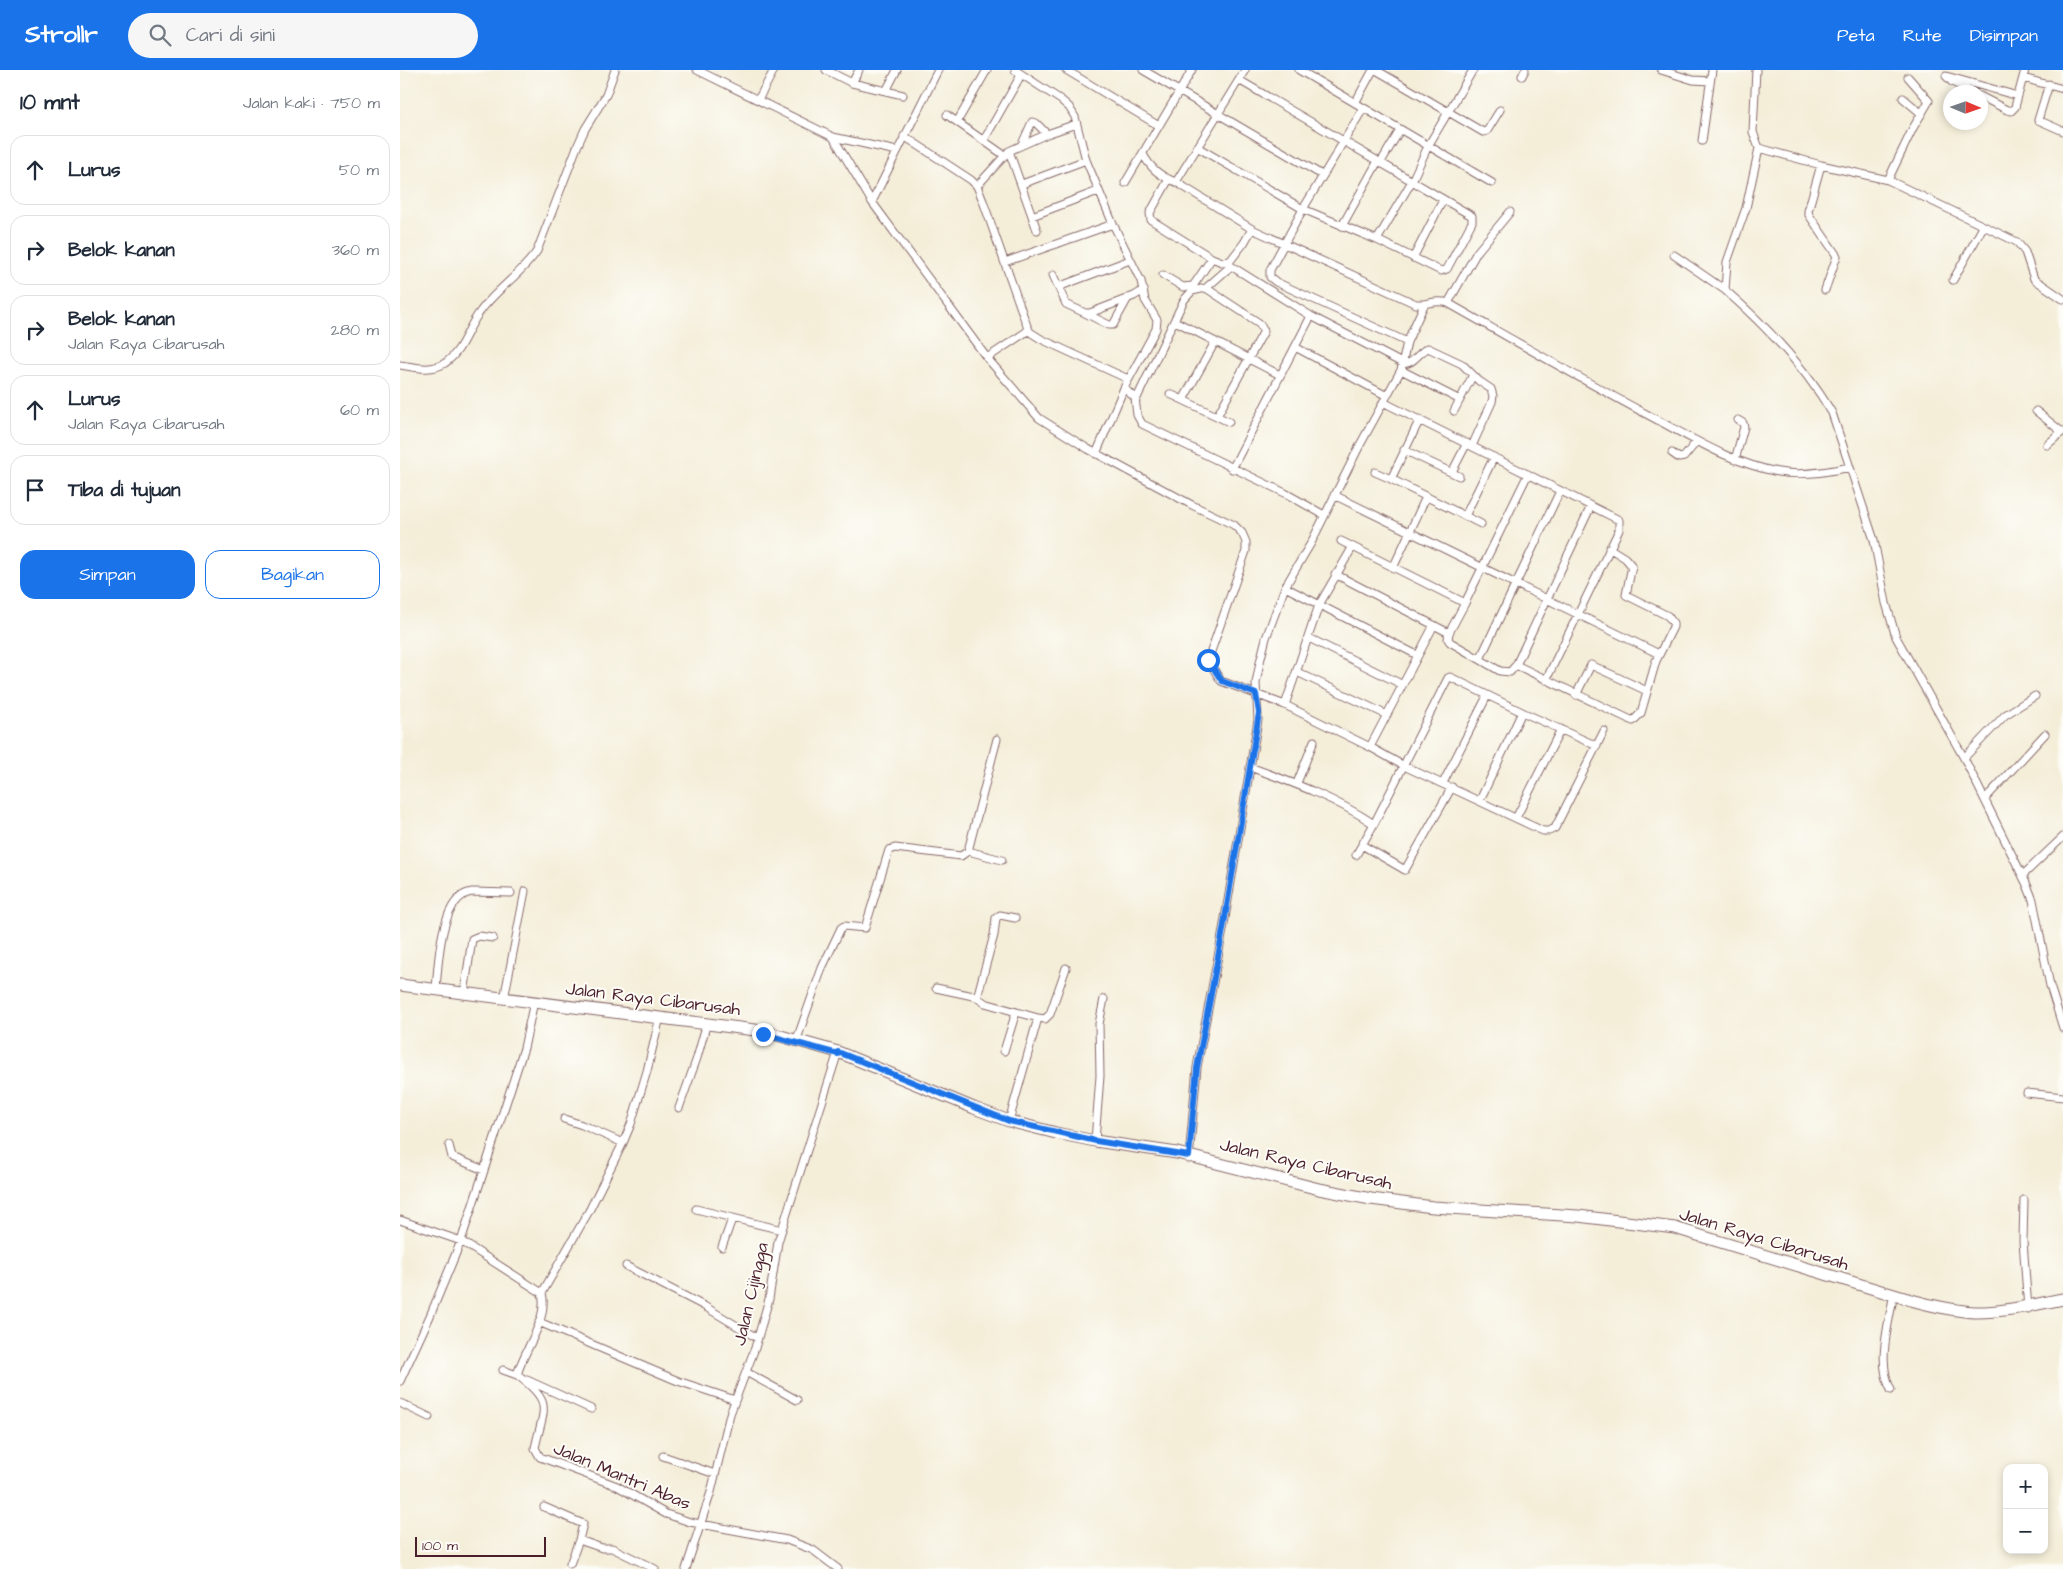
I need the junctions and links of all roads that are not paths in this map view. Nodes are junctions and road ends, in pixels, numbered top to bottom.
1 (615, 70) edge
2 (697, 70) edge
3 (774, 70) edge
4 (826, 70) edge
5 (859, 70) edge
6 (897, 70) edge
7 (938, 70) edge
8 (987, 70) edge
9 (1066, 70) edge
10 (1143, 70) edge
11 (1192, 70) edge
12 (1244, 70) edge
13 (1299, 70) edge
14 (1472, 70) edge
15 (1661, 70) edge
16 (1712, 70) edge
17 (1756, 70) edge
18 (1940, 70) edge
19 (2025, 70) edge
20 (1379, 71) edge
21 (1018, 73) edge
22 (1946, 76) junction
23 (1908, 77) dead end
24 (2023, 78) junction
25 (1239, 80) junction
26 (1710, 82) junction
27 (852, 83) junction
28 (2050, 84) junction
29 (1958, 85) edge
30 (2063, 89) edge
31 (886, 91) junction
32 (1180, 91) junction
33 (903, 95) dead end
34 (2018, 96) junction
35 (1903, 98) dead end
36 (758, 100) junction
37 (1988, 100) edge
38 (1355, 103) junction
39 (1363, 108) junction
40 (1500, 110) dead end
41 (1217, 113) junction
42 (1448, 113) junction
43 (1922, 114) junction
44 (946, 115) dead end
45 (957, 122) junction
46 (1076, 124) junction
47 (1159, 126) junction
48 (1400, 130) junction
49 (2063, 131) edge
50 (1047, 134) junction
51 (904, 136) junction
52 (833, 137) junction
53 (984, 140) junction
54 (1343, 141) junction
55 (1702, 141) dead end
56 (1022, 144) junction
57 (1428, 146) junction
58 (1197, 147) junction
59 (1759, 148) junction
60 (897, 151) junction
61 (1007, 153) junction
62 (1143, 154) junction
63 (1086, 160) junction
64 (1379, 161) junction
65 (1820, 165) junction
66 (1322, 175) junction
67 (1888, 180) junction
68 (1172, 181) junction
69 (1412, 181) junction
70 (1125, 182) dead end
71 (1492, 183) dead end
72 (1022, 184) junction
73 (977, 186) junction
74 (1098, 191) junction
75 (1443, 200) junction
76 (872, 202) junction
77 (1303, 209) junction
78 (1510, 212) dead end
79 (1032, 216) junction
80 (1113, 224) junction
81 (1342, 226) junction
82 (1984, 227) junction
83 (1037, 230) dead end
84 (1252, 230) junction
85 (1377, 240) junction
86 (1283, 245) junction
87 (1674, 255) dead end
88 (1212, 258) junction
89 (1413, 258) junction
90 (1130, 260) junction
91 (1005, 262) junction
92 (1053, 275) dead end
93 (1163, 275) dead end
94 (1953, 280) dead end
95 (1058, 286) junction
96 (1206, 288) junction
97 (1144, 290) junction
98 (1725, 290) junction
99 (1825, 290) dead end
100 (1128, 298) junction
101 (2063, 299) edge
102 (1448, 303) junction
103 (1424, 305) junction
104 (1085, 313) junction
105 (1311, 316) junction
106 (1175, 321) junction
107 (1029, 330) junction
108 (1214, 342) junction
109 (1407, 342) junction
110 (1295, 347) junction
111 (988, 358) junction
112 (1248, 359) junction
113 (400, 365) edge
114 (1402, 367) junction
115 (1280, 375) junction
116 (1473, 375) junction
117 (1128, 379) junction
118 (1124, 388) junction
119 (1170, 394) dead end
120 (1385, 399) junction
121 (1136, 400) junction
122 (1183, 400) junction
123 (1460, 400) junction
124 (1454, 411) dead end
125 (2036, 411) dead end
126 (1218, 416) junction
127 (1420, 419) junction
128 (1738, 420) dead end
129 (1229, 422) dead end
130 (2062, 431) edge
131 (1697, 441) junction
132 (1469, 445) junction
133 (2047, 445) dead end
134 (1404, 450) junction
135 (1672, 453) dead end
136 (1096, 454) junction
137 (1494, 457) junction
138 (1735, 460) junction
139 (1850, 467) junction
140 (1232, 469) junction
141 (1375, 472) dead end
142 (1528, 474) junction
143 (1391, 479) junction
144 (1560, 491) junction
145 (1334, 495) junction
146 (1426, 497) junction
147 (1591, 506) junction
148 (1324, 515) junction
149 (1465, 516) junction
150 (1481, 524) dead end
151 (1409, 532) junction
152 (1341, 541) dead end
153 (1352, 548) junction
154 (1609, 548) junction
155 (1393, 568) junction
156 (1482, 568) junction
157 (1335, 574) junction
158 (1516, 585) junction
159 (1285, 587) junction
160 (1546, 600) junction
161 (1466, 603) junction
162 (1319, 605) junction
163 (1576, 614) junction
164 (1434, 625) junction
165 (1449, 632) junction
166 (1309, 638) junction
167 (1659, 654) junction
168 (1417, 655) junction
169 (1480, 659) junction
170 (1516, 666) junction
171 (1296, 672) junction
172 (1546, 680) junction
173 (1401, 684) junction
174 (1647, 691) junction
175 (1256, 694) junction
176 (1576, 695) junction
177 (1487, 696) junction
178 (2035, 696) dead end
179 (1285, 705) junction
180 (1522, 712) junction
181 (1387, 715) junction
182 (1561, 729) junction
183 (1604, 731) dead end
184 (2045, 734) dead end
185 (997, 739) dead end
186 (1314, 741) dead end
187 (1597, 746) junction
188 (1370, 747) junction
189 (1964, 758) junction
190 (1250, 766) junction
191 (1404, 766) junction
192 (1297, 783) junction
193 (1443, 783) junction
194 (1452, 787) junction
195 (1985, 799) junction
196 (1480, 800) junction
197 (1516, 818) junction
198 (1374, 824) junction
199 (2063, 837) edge
200 (1362, 845) junction
201 (968, 851) junction
202 (1356, 855) dead end
203 (1002, 860) dead end
204 (2023, 875) junction
205 (525, 891) dead end
206 (511, 893) dead end
207 (1015, 918) dead end
208 (493, 938) dead end
209 (1066, 968) dead end
210 (404, 988) edge
211 (936, 988) dead end
212 (436, 990) junction
213 (464, 994) junction
214 (978, 998) junction
215 (504, 999) junction
216 (1104, 999) dead end
217 (533, 1006) junction
218 (1016, 1012) junction
219 (1038, 1018) junction
220 (659, 1020) junction
221 (706, 1026) junction
222 (2063, 1028) edge
223 (796, 1039) junction
224 (1004, 1052) dead end
225 (838, 1053) junction
226 (2027, 1093) dead end
227 (2063, 1097) edge
228 (680, 1108) dead end
229 (564, 1120) dead end
230 (1009, 1121) junction
231 (1096, 1141) junction
232 (623, 1143) junction
233 (449, 1145) dead end
234 (1156, 1151) junction
235 (1189, 1158) junction
236 (484, 1170) junction
237 (2024, 1200) dead end
238 (696, 1209) dead end
239 (732, 1219) junction
240 (400, 1220) edge
241 (782, 1230) junction
242 (461, 1241) junction
243 (722, 1247) dead end
244 (626, 1266) dead end
245 (542, 1293) junction
246 (1893, 1298) junction
247 (2063, 1299) edge
248 (2063, 1307) edge
249 (2028, 1309) junction
250 (539, 1322) junction
251 (757, 1338) junction
252 (503, 1370) dead end
253 (746, 1372) junction
254 (520, 1377) junction
255 (400, 1381) edge
256 (1891, 1390) dead end
257 (735, 1400) junction
258 (797, 1400) dead end
259 (400, 1404) edge
260 (591, 1408) dead end
261 (428, 1417) dead end
262 (663, 1456) dead end
263 (715, 1474) junction
264 (544, 1507) dead end
265 (701, 1525) junction
266 (579, 1540) junction
267 (570, 1564) dead end
268 (655, 1569) edge
269 (686, 1569) edge
270 (838, 1569) edge

1 - 113 street
2 - 36 street
3 - 36 street
4 - 27 street
5 - 27 street
6 - 31 street
7 - 51 street
8 - 45 street
9 - 47 street
10 - 32 street
11 - 32 street
12 - 25 street
13 - 38 street
14 - 42 street
15 - 26 street
16 - 26 street
17 - 59 street
18 - 22 street
19 - 24 street
20 - 38 street
20 - 42 street
21 - 46 street
21 - 53 street
22 - 29 street
22 - 34 street
23 - 43 street
24 - 28 street
24 - 34 street
25 - 41 street
25 - 54 street
26 - 55 street
27 - 31 street
28 - 30 street
28 - 49 street
31 - 33 street
32 - 41 street
32 - 47 street
34 - 37 street
35 - 43 street
36 - 52 street
38 - 39 street
39 - 48 street
39 - 54 street
40 - 42 street
41 - 58 street
41 - 66 street
42 - 57 street
43 - 67 street
44 - 45 street
45 - 53 street
46 - 50 street
46 - 63 street
47 - 62 street
48 - 57 street
48 - 64 street
50 - 56 street
50 - 56 street
51 - 60 street
51 - 73 street
52 - 60 street
52 - 76 street
53 - 61 street
54 - 64 street
54 - 66 street
56 - 61 street
57 - 69 street
57 - 71 street
58 - 68 street
58 - 77 street
59 - 65 street
59 - 98 street
60 - 76 street
61 - 72 street
61 - 73 street
62 - 68 street
62 - 70 street
63 - 72 street
63 - 74 street
64 - 69 street
64 - 81 street
65 - 67 street
65 - 99 street
66 - 77 street
67 - 82 street
68 - 84 street
68 - 88 street
69 - 75 street
69 - 85 street
72 - 79 street
73 - 91 street
74 - 79 street
74 - 80 street
75 - 89 street
75 - 89 street
76 - 111 street
77 - 81 street
77 - 86 street
78 - 102 street
79 - 83 street
80 - 90 street
80 - 91 street
81 - 85 street
82 - 94 street
82 - 101 street
84 - 86 street
84 - 88 street
85 - 89 street
86 - 103 street
86 - 109 street
87 - 98 street
88 - 93 street
90 - 95 street
90 - 97 street
91 - 107 street
92 - 95 street
95 - 104 street
96 - 105 street
96 - 106 street
96 - 112 street
97 - 100 street
97 - 117 street
98 - 139 street
100 - 104 street
100 - 104 street
102 - 103 street
102 - 131 street
103 - 109 street
105 - 110 street
105 - 114 street
106 - 108 street
106 - 121 street
107 - 111 street
107 - 117 street
108 - 112 street
108 - 122 street
109 - 114 street
110 - 115 street
110 - 120 street
111 - 136 street
112 - 115 street
112 - 126 street
114 - 116 street
114 - 120 street
114 - 123 street
115 - 140 street
116 - 123 street
116 - 132 street
117 - 118 street
118 - 121 street
118 - 136 street
119 - 122 street
120 - 127 street
120 - 145 street
121 - 140 street
122 - 126 street
123 - 124 street
125 - 130 street
126 - 129 street
127 - 132 street
127 - 134 street
128 - 138 street
130 - 133 street
131 - 135 street
131 - 138 street
132 - 134 street
132 - 137 street
134 - 143 street
136 - 175 street
137 - 142 street
137 - 149 street
138 - 139 street
139 - 189 street
140 - 148 street
141 - 143 street
142 - 144 street
142 - 156 street
143 - 146 street
144 - 147 street
144 - 158 street
145 - 148 street
145 - 151 street
146 - 149 street
146 - 151 street
147 - 154 street
147 - 160 street
148 - 159 street
149 - 150 street
151 - 155 street
151 - 156 street
152 - 153 street
153 - 155 street
153 - 157 street
154 - 163 street
154 - 167 street
155 - 161 street
156 - 158 street
156 - 161 street
157 - 162 street
157 - 164 street
158 - 160 street
158 - 169 street
159 - 162 street
159 - 175 street
160 - 163 street
160 - 170 street
161 - 165 street
162 - 166 street
162 - 168 street
163 - 167 street
163 - 172 street
164 - 165 street
164 - 168 street
165 - 169 street
166 - 171 street
166 - 173 street
167 - 174 street
168 - 173 street
169 - 170 street
170 - 172 street
171 - 179 street
171 - 181 street
172 - 176 street
173 - 181 street
174 - 176 street
174 - 176 street
175 - 179 street
175 - 190 street
177 - 180 street
177 - 191 street
177 - 193 street
178 - 189 street
179 - 188 street
180 - 182 street
180 - 196 street
181 - 188 street
182 - 187 street
182 - 197 street
183 - 187 street
184 - 195 street
185 - 201 street
186 - 192 street
187 - 197 street
188 - 191 street
189 - 195 street
190 - 192 street
190 - 235 street
191 - 193 street
191 - 198 street
192 - 198 street
193 - 194 street
194 - 196 street
194 - 200 street
195 - 204 street
196 - 197 street
198 - 200 street
199 - 204 street
200 - 202 street
201 - 203 street
201 - 223 street
204 - 222 street
205 - 215 street
206 - 212 street
207 - 214 street
208 - 213 street
209 - 219 street
210 - 212 main road, Jalan Raya Cibarusah
210 - 217 main road, Jalan Raya Cibarusah
211 - 214 street
212 - 213 main road, Jalan Raya Cibarusah
213 - 215 main road, Jalan Raya Cibarusah
214 - 218 street
215 - 223 main road, Jalan Raya Cibarusah
216 - 231 street
217 - 220 main road, Jalan Raya Cibarusah
217 - 236 street
218 - 219 street
218 - 224 street
219 - 230 street
220 - 221 main road, Jalan Raya Cibarusah
220 - 232 street
221 - 225 main road, Jalan Raya Cibarusah
221 - 228 street
223 - 225 main road, Jalan Raya Cibarusah
225 - 230 main road, Jalan Raya Cibarusah
225 - 234 main road, Jalan Raya Cibarusah
225 - 241 street, Jalan Cijingga
226 - 227 street
229 - 232 street
230 - 231 main road, Jalan Raya Cibarusah
231 - 234 main road, Jalan Raya Cibarusah
232 - 245 street
233 - 236 street
234 - 235 main road, Jalan Raya Cibarusah
235 - 246 main road, Jalan Raya Cibarusah
235 - 249 main road, Jalan Raya Cibarusah
236 - 242 street
237 - 249 street
238 - 239 street
239 - 241 street
239 - 243 street
240 - 242 street
241 - 251 street, Jalan Cijingga
242 - 245 street
242 - 255 street
244 - 251 street
245 - 250 street
246 - 249 main road, Jalan Raya Cibarusah
246 - 256 street
247 - 249 main road, Jalan Raya Cibarusah
248 - 249 main road, Jalan Raya Cibarusah
250 - 254 street
250 - 257 street
251 - 253 street, Jalan Cijingga
252 - 254 street
253 - 257 street, Jalan Cijingga
253 - 258 street
254 - 260 street
254 - 265 street, Jalan Mantri Abas
257 - 263 street, Jalan Cijingga
259 - 261 street
262 - 263 street
263 - 265 street, Jalan Cijingga
264 - 266 street
265 - 269 street, Jalan Cijingga
265 - 270 street
266 - 267 street
266 - 268 street

